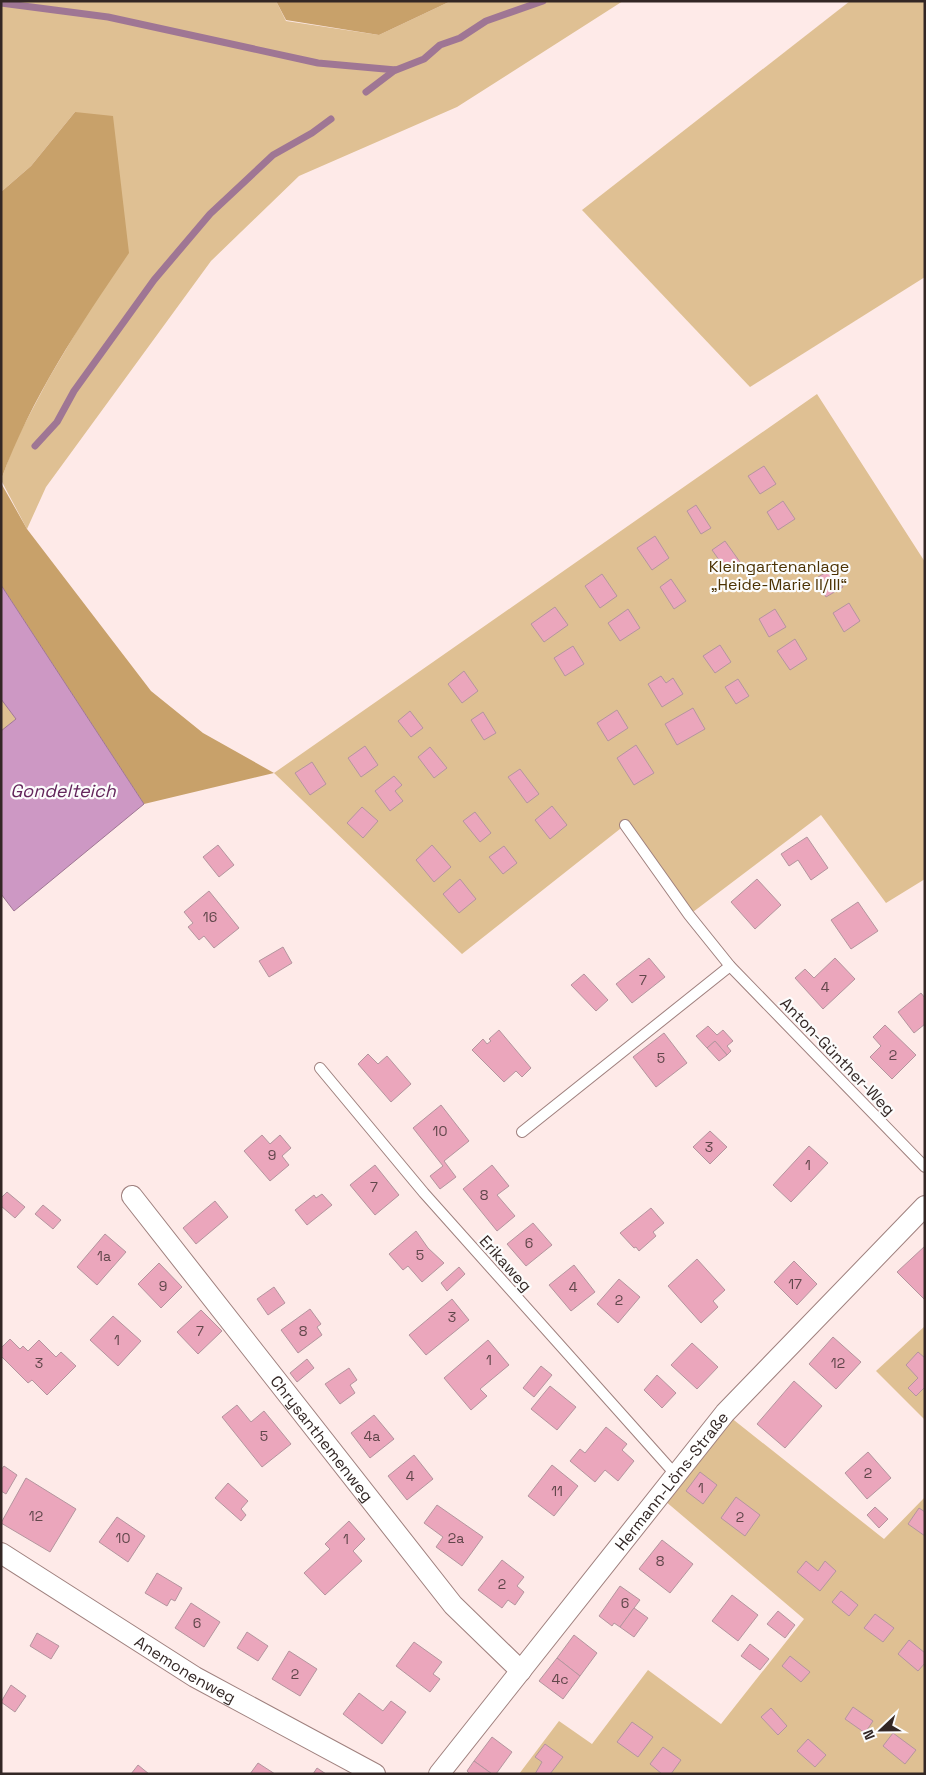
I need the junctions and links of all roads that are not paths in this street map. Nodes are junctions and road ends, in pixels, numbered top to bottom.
1 (625, 825) dead end
2 (730, 966) junction
3 (320, 1068) dead end
4 (522, 1132) dead end
5 (925, 1167) edge
6 (132, 1196) dead end
7 (925, 1206) edge
8 (675, 1474) junction
9 (1, 1553) edge
10 (521, 1671) junction
11 (375, 1774) edge
12 (439, 1774) edge

1 - 2 lane, Anton-Günther-Weg
2 - 4 lane
2 - 5 lane, Anton-Günther-Weg
3 - 8 lane, Erikaweg
6 - 10 street, Chrysanthemenweg
7 - 8 street, Hermann-Löns-Straße
8 - 10 street, Hermann-Löns-Straße
9 - 11 street, Anemonenweg
10 - 12 street, Hermann-Löns-Straße

